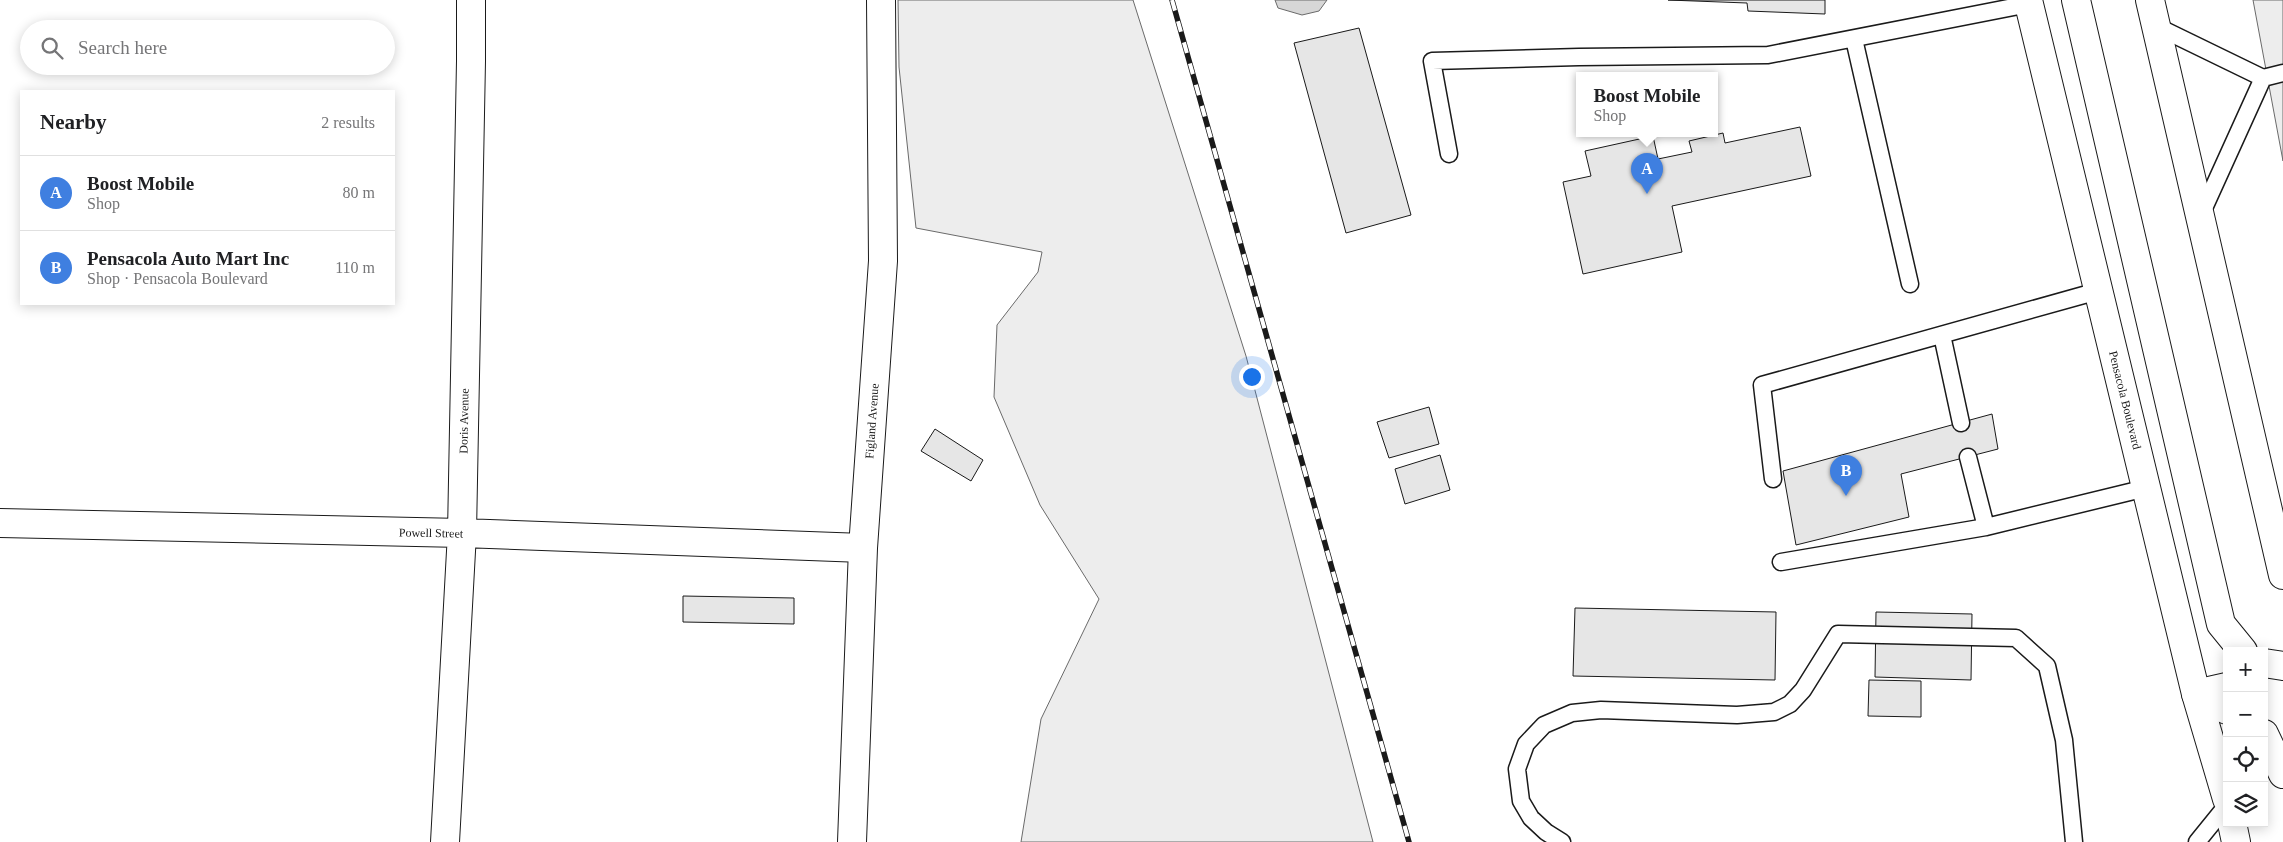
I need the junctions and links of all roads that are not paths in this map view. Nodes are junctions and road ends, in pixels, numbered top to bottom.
1 (471, 0) edge
2 (880, 0) edge
3 (2076, 0) edge
4 (2150, 0) edge
5 (2029, 2) edge
6 (2156, 26) junction
7 (1854, 39) junction
8 (2283, 73) edge
9 (2263, 78) junction
10 (1449, 154) dead end
11 (2200, 216) junction
12 (1910, 284) dead end
13 (2098, 291) junction
14 (1942, 335) junction
15 (1961, 423) dead end
16 (1968, 457) dead end
17 (1773, 479) dead end
18 (2146, 488) junction
19 (0, 523) edge
20 (1986, 527) junction
21 (462, 533) junction
22 (862, 548) junction
23 (1782, 562) dead end
24 (2283, 575) edge
25 (2240, 647) edge
26 (2268, 664) edge
27 (2283, 666) edge
28 (2283, 674) edge
29 (2268, 677) edge
30 (2223, 688) edge
31 (2196, 694) junction
32 (2223, 708) edge
33 (2265, 737) edge
34 (2283, 774) edge
35 (2223, 785) edge
36 (2223, 811) edge
37 (2233, 827) edge
38 (445, 842) edge
39 (852, 842) edge
40 (1562, 842) edge
41 (2074, 842) edge
42 (2197, 842) edge
43 (2236, 842) edge

1 - 21 main road, Doris Avenue
2 - 22 main road, Figland Avenue
3 - 25 main road
4 - 6 main road
5 - 7 lane
5 - 13 main road, Pensacola Boulevard
6 - 9 lane
6 - 11 main road
7 - 10 lane
7 - 12 lane
8 - 9 lane
9 - 11 lane
11 - 24 main road
13 - 14 lane
13 - 18 main road, Pensacola Boulevard
14 - 15 lane
14 - 17 lane
16 - 20 lane
18 - 20 lane
18 - 31 main road, Pensacola Boulevard
19 - 21 main road, Powell Street
20 - 23 lane
21 - 22 main road, Powell Street
21 - 38 main road, Doris Avenue
22 - 39 main road, Figland Avenue
26 - 27 main road
28 - 29 main road
30 - 31 main road
31 - 32 main road
31 - 35 main road, Pensacola Boulevard
33 - 34 main road
36 - 42 lane
37 - 43 main road
40 - 41 lane

